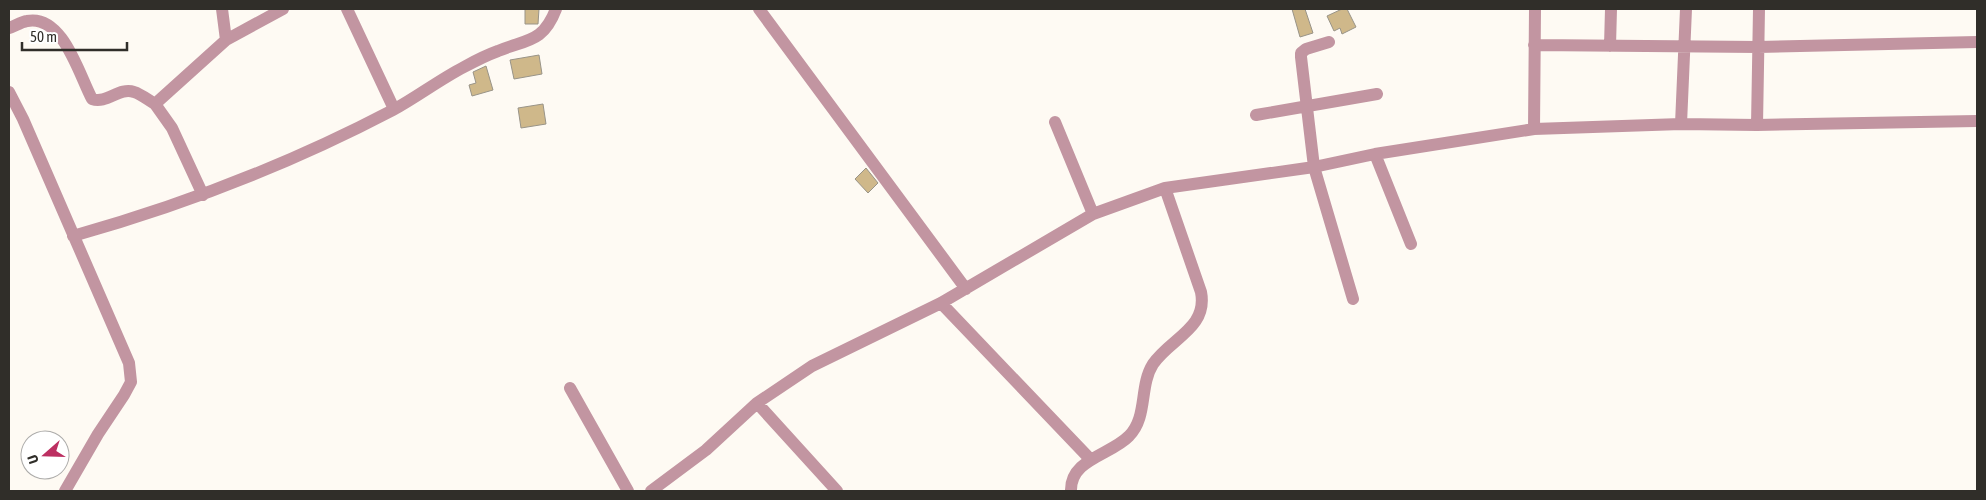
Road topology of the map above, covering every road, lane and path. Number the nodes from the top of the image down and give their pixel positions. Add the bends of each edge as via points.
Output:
1 (222, 9) edge
2 (283, 9) edge
3 (347, 9) edge
4 (556, 9) edge
5 (759, 9) edge
6 (1535, 9) edge
7 (1611, 9) edge
8 (1686, 9) edge
9 (1759, 9) edge
10 (9, 28) edge
11 (226, 40) junction
12 (1329, 42) dead end
13 (1977, 42) edge
14 (1534, 45) junction
15 (1610, 46) junction
16 (1686, 46) junction
17 (1758, 47) junction
18 (9, 92) edge
19 (1378, 94) dead end
20 (155, 104) junction
21 (1307, 106) junction
22 (394, 109) junction
23 (1256, 115) dead end
24 (1977, 121) edge
25 (1054, 122) dead end
26 (1681, 124) junction
27 (1757, 125) junction
28 (1534, 129) junction
29 (1375, 154) junction
30 (1314, 167) junction
31 (1165, 188) junction
32 (203, 195) junction
33 (1093, 214) junction
34 (73, 236) junction
35 (1411, 244) dead end
36 (966, 289) junction
37 (1353, 299) dead end
38 (942, 303) junction
39 (570, 388) dead end
40 (757, 403) junction
41 (1091, 460) junction
42 (65, 491) edge
43 (628, 491) edge
44 (650, 491) edge
45 (837, 491) edge
46 (1071, 491) edge

1 - 11 street
2 - 11 street
3 - 22 street
4 - 22 street via 540,34 464,67
5 - 36 street
6 - 14 street
7 - 15 street
8 - 16 street
9 - 17 street
10 - 20 street via 28,21 55,29 63,38 92,99 102,100 134,91
11 - 20 street
12 - 21 street via 1301,53
13 - 17 street
14 - 15 street
14 - 28 street
15 - 16 street
16 - 17 street
16 - 26 street
17 - 27 street
18 - 34 street
19 - 21 street
20 - 32 street via 172,128
21 - 23 street
21 - 30 street
22 - 32 street via 252,177
24 - 27 street
25 - 33 street
26 - 27 street
26 - 28 street
28 - 29 street
29 - 30 street
29 - 35 street
30 - 31 street
30 - 37 street
31 - 33 street
31 - 41 street via 1201,292 1203,310 1198,320 1152,366 1144,387 1137,426 1116,447
32 - 34 street
33 - 36 street
34 - 42 street via 112,320 129,363 131,382
36 - 38 street
38 - 40 street via 812,366
38 - 41 street
39 - 43 street
40 - 44 street via 706,450
40 - 45 street
41 - 46 street via 1080,467 1073,478

